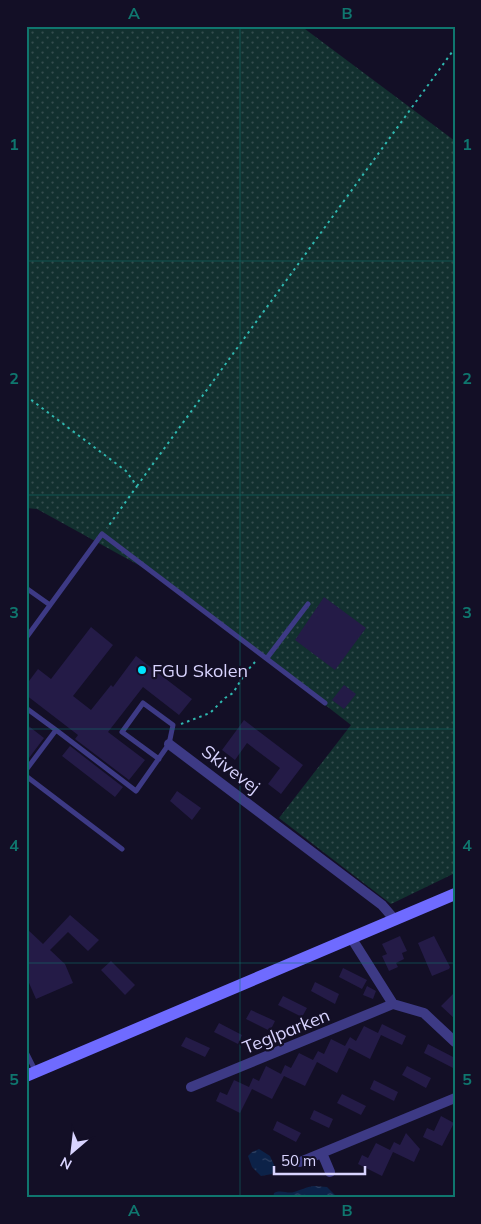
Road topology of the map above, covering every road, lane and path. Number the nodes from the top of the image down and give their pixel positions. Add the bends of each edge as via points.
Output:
1 (455, 48) edge
2 (26, 396) edge
3 (137, 486) junction
4 (102, 534) junction
5 (26, 588) edge
6 (308, 604) dead end
7 (50, 606) junction
8 (26, 638) edge
9 (264, 657) junction
10 (325, 703) dead end
11 (26, 708) edge
12 (172, 728) junction
13 (56, 730) junction
14 (169, 744) junction
15 (158, 759) junction
16 (26, 770) edge
17 (26, 776) edge
18 (122, 849) dead end
19 (455, 894) edge
20 (395, 920) junction
21 (352, 939) junction
22 (393, 1004) junction
23 (455, 1042) edge
24 (26, 1052) edge
25 (31, 1074) edge
26 (191, 1087) dead end
27 (455, 1098) edge
28 (322, 1154) junction
29 (300, 1162) dead end
30 (330, 1172) dead end

1 - 3 path
2 - 3 path via 126,471
3 - 4 path
4 - 7 lane
4 - 9 lane
5 - 7 lane
6 - 9 lane
7 - 8 lane
9 - 10 lane
9 - 12 path via 246,672 233,693 210,713
11 - 13 lane
12 - 14 lane
12 - 15 lane via 173,725 143,702 122,732
13 - 15 lane via 136,791
13 - 16 lane
14 - 15 lane
14 - 20 street, Skivevej via 382,905
17 - 18 lane
19 - 20 street
20 - 21 street
21 - 22 street
21 - 25 street
22 - 23 street via 424,1013
22 - 26 street, Teglparken
24 - 25 lane
27 - 28 street
28 - 29 street
28 - 30 street

